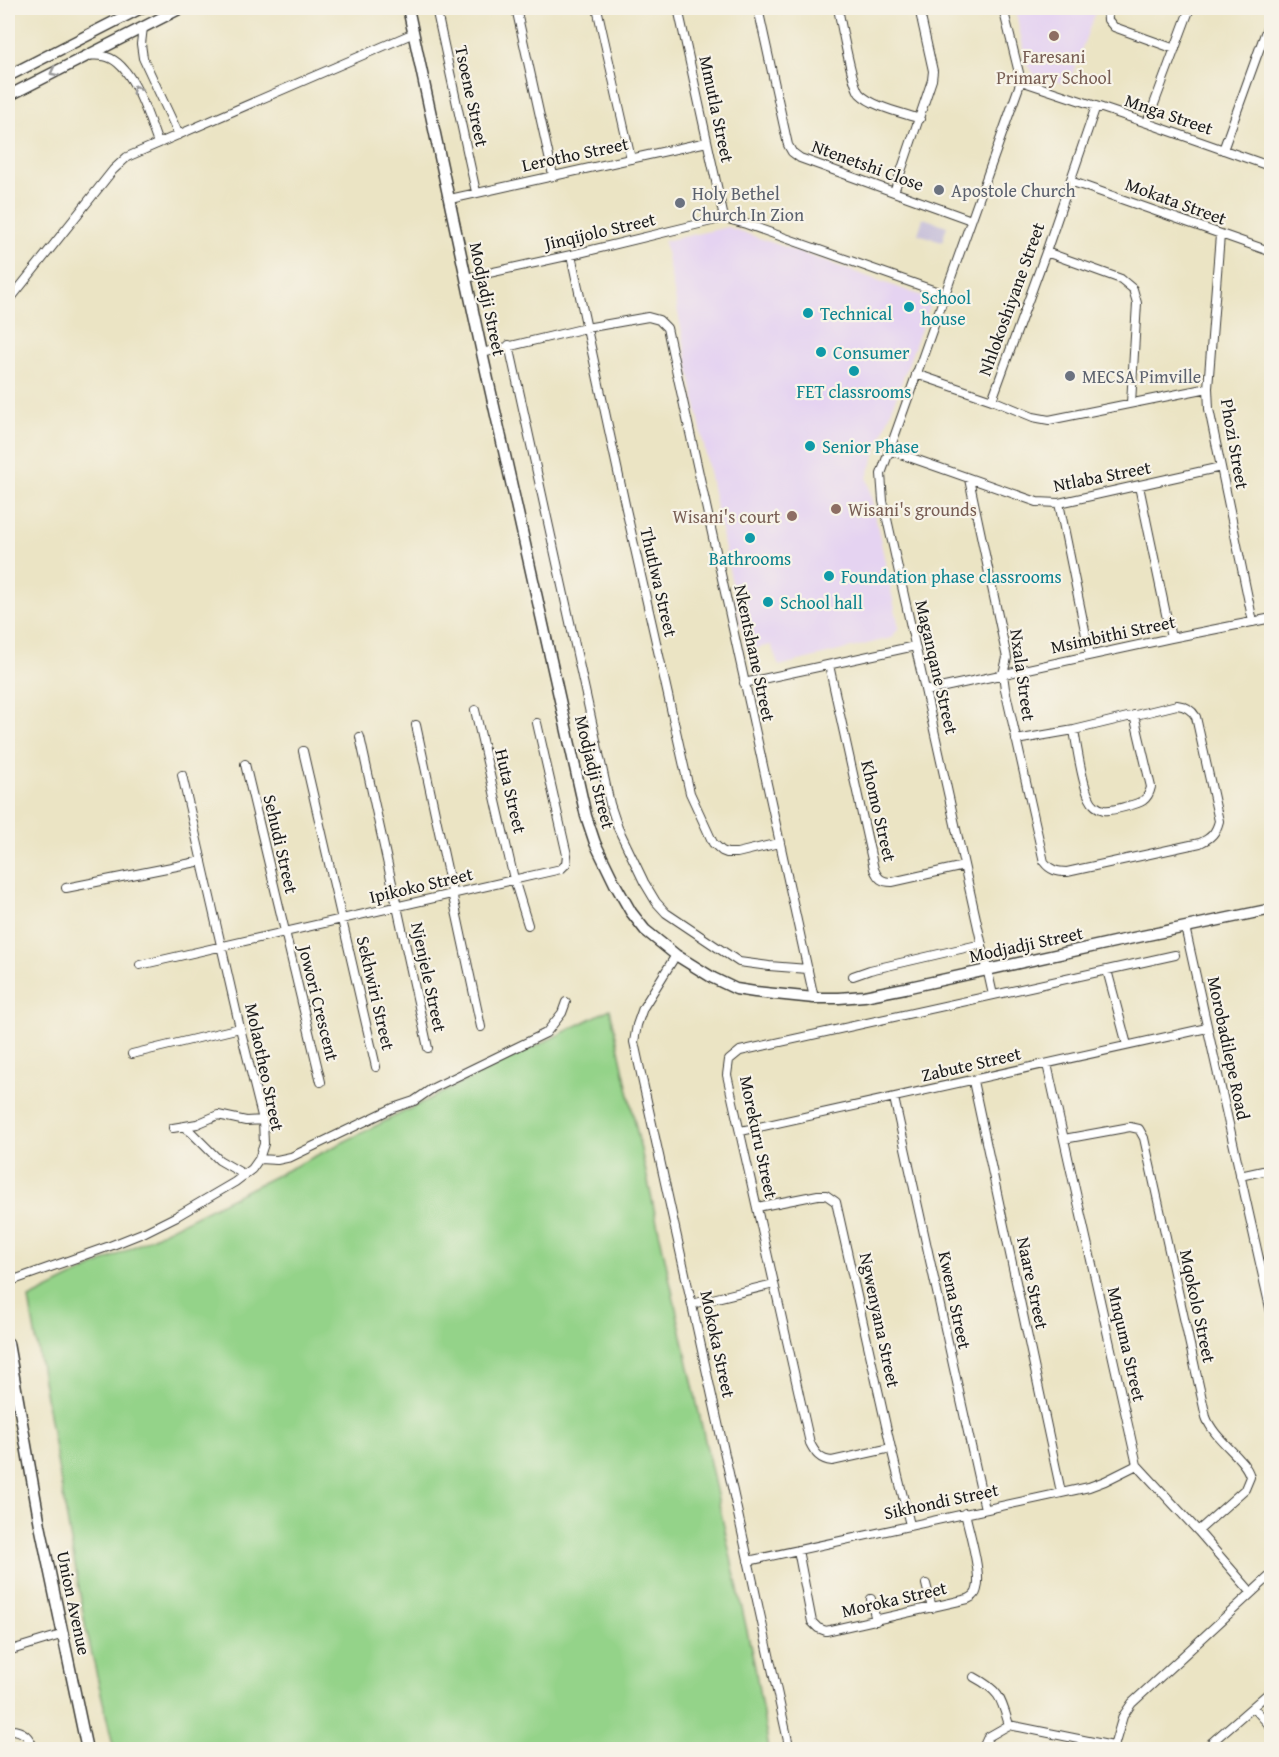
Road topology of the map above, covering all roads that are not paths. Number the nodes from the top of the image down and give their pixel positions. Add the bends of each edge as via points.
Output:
1 (141, 8) edge
2 (181, 8) edge
3 (408, 8) edge
4 (436, 8) edge
5 (516, 8) edge
6 (597, 8) edge
7 (678, 8) edge
8 (758, 8) edge
9 (838, 8) edge
10 (919, 8) edge
11 (1003, 8) edge
12 (1107, 8) edge
13 (1190, 8) edge
14 (129, 11) edge
15 (1272, 14) edge
16 (143, 27) junction
17 (414, 33) junction
18 (1175, 49) junction
19 (87, 55) junction
20 (8, 76) edge
21 (1021, 81) junction
22 (8, 96) edge
23 (1096, 106) junction
24 (920, 119) junction
25 (1147, 123) junction
26 (179, 135) junction
27 (707, 142) junction
28 (158, 143) junction
29 (1223, 150) junction
30 (631, 159) junction
31 (1272, 167) edge
32 (553, 175) junction
33 (1070, 181) junction
34 (476, 192) junction
35 (894, 192) junction
36 (450, 199) junction
37 (724, 218) junction
38 (971, 220) junction
39 (1220, 235) junction
40 (1046, 252) junction
41 (1272, 252) edge
42 (571, 255) junction
43 (466, 278) junction
44 (944, 294) junction
45 (8, 302) edge
46 (586, 328) junction
47 (509, 345) junction
48 (482, 352) junction
49 (916, 374) junction
50 (1208, 388) junction
51 (992, 400) junction
52 (1131, 403) junction
53 (889, 450) junction
54 (1221, 467) junction
55 (969, 479) junction
56 (1139, 486) junction
57 (1059, 503) junction
58 (1272, 618) edge
59 (1253, 622) junction
60 (1171, 638) junction
61 (915, 646) junction
62 (1090, 655) junction
63 (829, 665) junction
64 (1003, 674) junction
65 (744, 683) junction
66 (926, 691) junction
67 (475, 710) dead end
68 (1134, 715) junction
69 (537, 723) dead end
70 (416, 725) dead end
71 (1074, 730) junction
72 (360, 737) dead end
73 (1016, 740) junction
74 (303, 751) dead end
75 (245, 764) dead end
76 (182, 775) dead end
77 (779, 843) junction
78 (202, 861) junction
79 (964, 866) junction
80 (514, 879) junction
81 (66, 888) dead end
82 (451, 894) junction
83 (398, 907) junction
84 (1272, 909) edge
85 (342, 920) junction
86 (528, 924) dead end
87 (1185, 927) junction
88 (285, 932) junction
89 (982, 944) junction
90 (222, 946) junction
91 (676, 955) junction
92 (1174, 955) dead end
93 (140, 965) dead end
94 (808, 969) junction
95 (988, 970) junction
96 (1107, 970) junction
97 (853, 976) dead end
98 (993, 995) junction
99 (814, 998) junction
100 (566, 1002) dead end
101 (481, 1027) dead end
102 (240, 1028) junction
103 (1208, 1028) junction
104 (1127, 1045) junction
105 (428, 1048) dead end
106 (132, 1054) dead end
107 (1047, 1064) junction
108 (376, 1067) dead end
109 (973, 1081) junction
110 (321, 1082) dead end
111 (894, 1098) junction
112 (263, 1120) junction
113 (184, 1127) junction
114 (173, 1128) dead end
115 (741, 1131) junction
116 (1064, 1139) junction
117 (259, 1159) junction
118 (1272, 1169) edge
119 (245, 1175) junction
120 (1240, 1176) junction
121 (757, 1207) junction
122 (8, 1282) edge
123 (774, 1284) junction
124 (692, 1304) junction
125 (1272, 1317) edge
126 (8, 1343) edge
127 (8, 1382) edge
128 (891, 1448) junction
129 (28, 1462) junction
130 (1137, 1465) junction
131 (1061, 1492) junction
132 (985, 1509) junction
133 (965, 1514) junction
134 (910, 1525) junction
135 (1198, 1531) junction
136 (798, 1550) junction
137 (748, 1561) junction
138 (1272, 1574) edge
139 (926, 1584) dead end
140 (1251, 1592) junction
141 (871, 1599) dead end
142 (932, 1608) junction
143 (876, 1621) junction
144 (64, 1634) junction
145 (8, 1651) edge
146 (974, 1677) dead end
147 (1272, 1690) edge
148 (1253, 1707) junction
149 (1010, 1725) junction
150 (1272, 1728) edge
151 (8, 1730) edge
152 (1113, 1748) edge
153 (34, 1749) edge
154 (87, 1749) edge
155 (790, 1749) edge
156 (982, 1749) edge
157 (1203, 1749) edge

1 - 14 street
2 - 16 street
3 - 17 street, Modjadji Street
4 - 34 street, Tsoene Street
5 - 32 street
6 - 30 street
7 - 27 street, Mmutla Street
8 - 35 street, Ntenetshi Close via 790,149 800,158
9 - 24 street via 857,90 877,104
10 - 24 street via 933,76
11 - 21 street
12 - 18 street via 1106,17 1112,26
13 - 18 street
14 - 20 street
15 - 29 street
16 - 19 street
16 - 26 street via 143,58
17 - 26 street
17 - 36 street, Modjadji Street
18 - 25 street
19 -> 22 street
28 -> 19 street via 145,107 124,68 106,56
21 - 23 street, Mnga Street
21 - 38 street, Maganqane Street
23 - 25 street, Mnga Street
23 - 33 street, Nhlokoshiyane Street
24 - 35 street
25 - 29 street, Mnga Street
26 - 28 street
27 - 30 street, Lerotho Street
27 - 37 street, Mmutla Street
28 - 45 street via 117,165
29 - 31 street, Mnga Street
30 - 32 street, Lerotho Street
32 - 34 street, Lerotho Street
33 - 39 street, Mokata Street
33 - 40 street, Nhlokoshiyane Street
34 - 36 street, Lerotho Street
35 - 38 street, Ntenetshi Close
36 - 43 street, Modjadji Street
37 - 42 street, Jinqijolo Street
37 - 44 street, Jinqijolo Street
38 - 44 street, Maganqane Street
39 - 41 street, Mokata Street
39 - 50 street, Phozi Street
40 - 51 street, Nhlokoshiyane Street
40 - 52 street via 1121,279 1133,289 1137,303
42 - 43 street, Jinqijolo Street
42 - 46 street, Thutlwa Street
43 - 48 street, Modjadji Street
44 - 49 street, Maganqane Street
46 - 47 street, Nkentshane Street
46 - 65 street, Nkentshane Street via 648,316 659,320 668,330
46 - 77 street, Thutlwa Street via 690,793 713,843 722,850 737,853
47 - 48 street, Nkentshane Street
47 - 94 street via 610,804 631,856 659,906 742,963
48 - 91 street, Modjadji Street via 589,828 631,912 645,930
49 - 51 street
49 - 53 street, Maganqane Street
50 - 52 street
50 - 54 street, Phozi Street
51 - 52 street via 1049,420
53 - 55 street, Ntlaba Street
53 - 61 street, Maganqane Street via 881,474 883,501
54 - 56 street, Ntlaba Street
54 - 59 street, Phozi Street
55 - 57 street, Ntlaba Street via 1037,502
55 - 64 street, Nxala Street via 1007,658
56 - 57 street, Ntlaba Street
56 - 60 street
57 - 62 street
58 - 59 street, Msimbithi Street
59 - 60 street, Msimbithi Street
60 - 62 street, Msimbithi Street
61 - 63 street
61 - 66 street, Maganqane Street
62 - 64 street, Msimbithi Street
63 - 65 street
63 - 79 street, Khomo Street via 878,877 892,882
64 - 66 street, Msimbithi Street
64 - 73 street, Nxala Street
65 - 77 street, Nkentshane Street
66 - 79 street, Maganqane Street
67 - 80 street, Huta Street
68 - 71 street
68 - 71 street via 1151,787 1145,800 1134,805 1105,810 1093,804 1086,789
68 - 73 street, Nxala Street via 1178,705 1193,712 1219,821 1210,838 1067,872 1053,871 1044,862
69 - 80 street, Ipikoko Street via 567,860 556,871
70 - 82 street
71 - 73 street
72 - 83 street, Njenjele Street
74 - 85 street, Sekhwiri Street
75 - 88 street, Sehudi Street
76 - 78 street, Molaotheo Street
77 - 94 street, Nkentshane Street
78 - 81 street
78 - 90 street, Molaotheo Street
79 - 89 street, Maganqane Street
80 - 82 street, Ipikoko Street
80 - 86 street
82 - 83 street, Ipikoko Street
82 - 101 street
83 - 85 street, Ipikoko Street
83 - 105 street, Njenjele Street
84 - 87 street, Modjadji Street
85 - 88 street, Ipikoko Street
85 - 108 street, Sekhwiri Street
87 - 95 street, Modjadji Street
87 - 103 street, Morobadilepe Road
88 - 90 street, Ipikoko Street
88 - 110 street, Jowori Crescent
89 - 95 street, Maganqane Street
89 - 97 street
90 - 93 street, Ipikoko Street
90 - 102 street, Molaotheo Street
91 - 99 street, Modjadji Street via 736,988
91 - 124 street, Mokoka Street via 643,1008 634,1042
92 - 96 street, Morekuru Street
94 - 99 street, Nkentshane Street
95 - 98 street, Maganqane Street
95 - 99 street, Modjadji Street via 864,996
96 - 98 street, Morekuru Street
96 - 104 street
98 - 115 street, Morekuru Street via 736,1053 728,1062 727,1071
100 - 117 street via 546,1033 518,1048 291,1157
102 - 106 street
102 - 112 street, Molaotheo Street
103 - 104 street, Zabute Street
103 - 120 street, Morobadilepe Road
104 - 107 street, Zabute Street
107 - 109 street, Zabute Street
107 - 116 street, Mnquma Street
109 - 111 street, Zabute Street
109 - 131 street, Naare Street
111 - 115 street, Zabute Street
111 - 132 street, Kwena Street
112 - 113 street via 218,1115
112 - 117 street, Molaotheo Street
113 - 114 street
113 - 119 street via 219,1160
115 - 121 street, Morekuru Street
116 - 130 street, Mnquma Street
116 - 135 street, Mqokolo Street via 1130,1127 1139,1129 1144,1137 1206,1417 1216,1436 1250,1477 1245,1489
117 - 119 street
118 - 120 street
119 - 122 street via 145,1232
120 - 125 street, Morobadilepe Road
121 - 123 street, Morekuru Street
121 - 128 street, Ngwenyana Street via 818,1195 836,1202
123 - 124 street
123 - 128 street, Morekuru Street via 813,1450 824,1460 832,1461
124 - 137 street, Mokoka Street
126 - 129 street, Union Avenue
127 - 129 street, Union Avenue
128 - 134 street, Ngwenyana Street
129 - 144 street, Union Avenue
130 - 131 street, Sikhondi Street via 1089,1487
130 - 135 street
131 - 132 street, Sikhondi Street
132 - 133 street, Sikhondi Street
133 - 134 street, Sikhondi Street
133 - 142 street, Moroka Street via 977,1572 977,1592 968,1599
134 - 136 street, Sikhondi Street
135 - 140 street
136 - 137 street, Sikhondi Street
136 - 143 street, Moroka Street via 812,1622 818,1628 826,1631
137 - 155 street, Mokoka Street
138 - 140 street
139 - 142 street
140 - 152 street via 1132,1703 1123,1716
141 - 143 street
142 - 143 street, Moroka Street
144 - 145 street
144 - 154 street, Union Avenue
146 - 149 street via 999,1695
147 - 148 street
148 - 150 street
148 - 157 street
149 - 152 street
149 - 156 street via 988,1737
151 - 153 street via 27,1735

